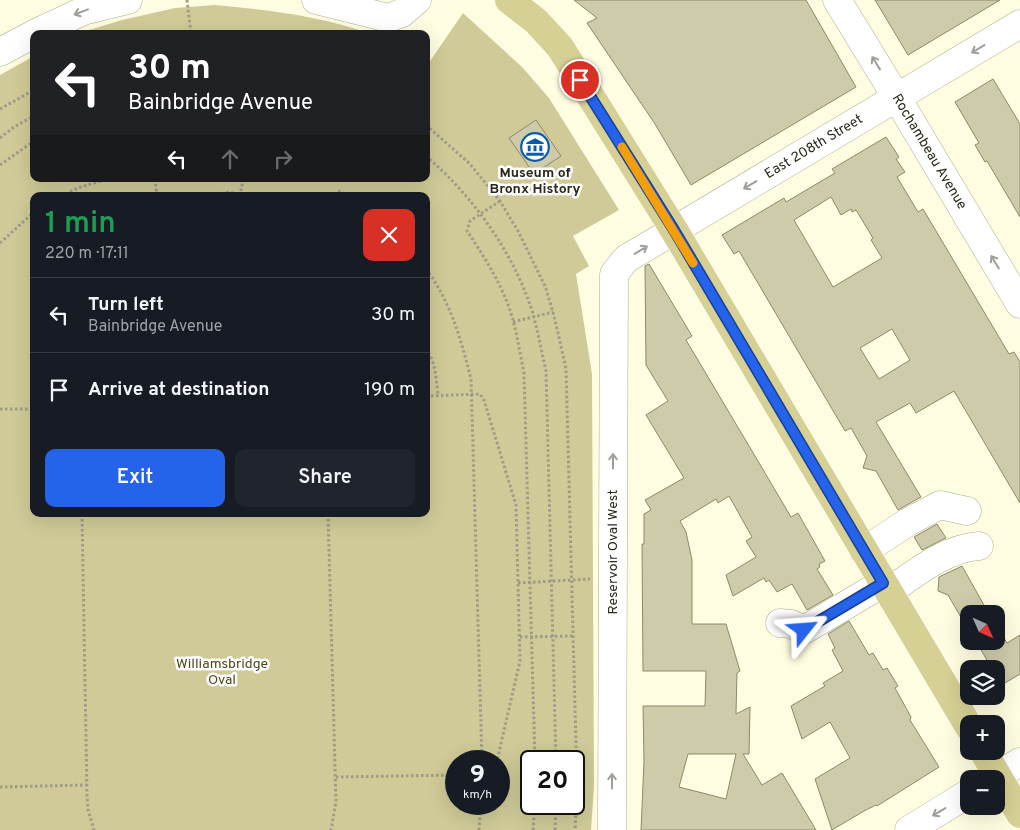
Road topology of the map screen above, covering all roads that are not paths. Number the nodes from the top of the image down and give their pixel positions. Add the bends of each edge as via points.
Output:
1 (128, 0) edge
2 (316, 0) edge
3 (417, 0) edge
4 (509, 0) edge
5 (837, 0) edge
6 (1020, 24) edge
7 (43, 30) edge
8 (30, 36) edge
9 (0, 52) edge
10 (897, 98) junction
11 (674, 230) junction
12 (614, 274) joint
13 (1020, 304) edge
14 (967, 511) dead end
15 (979, 546) dead end
16 (864, 551) junction
17 (886, 588) junction
18 (780, 623) dead end
19 (962, 715) edge
20 (992, 760) edge
21 (1001, 770) edge
22 (1005, 777) edge
23 (960, 799) edge
24 (1020, 814) edge
25 (612, 830) edge
26 (909, 830) edge

1 -> 7 street via 83,11
2 - 3 street via 388,18 402,13
4 - 11 main road via 536,21 560,47
10 -> 5 street, Rochambeau Avenue
6 -> 10 street, East 208th Street
8 - 9 street
10 -> 11 street, East 208th Street
13 -> 10 street, Rochambeau Avenue
12 -> 11 street, East 208th Street via 626,259
11 - 16 main road
25 -> 12 street, Reservoir Oval West
14 - 16 street via 940,505
15 - 17 street via 955,551
16 - 17 main road
17 - 18 street via 804,630
17 - 19 main road
20 - 21 main road
22 - 24 main road
23 -> 26 street

